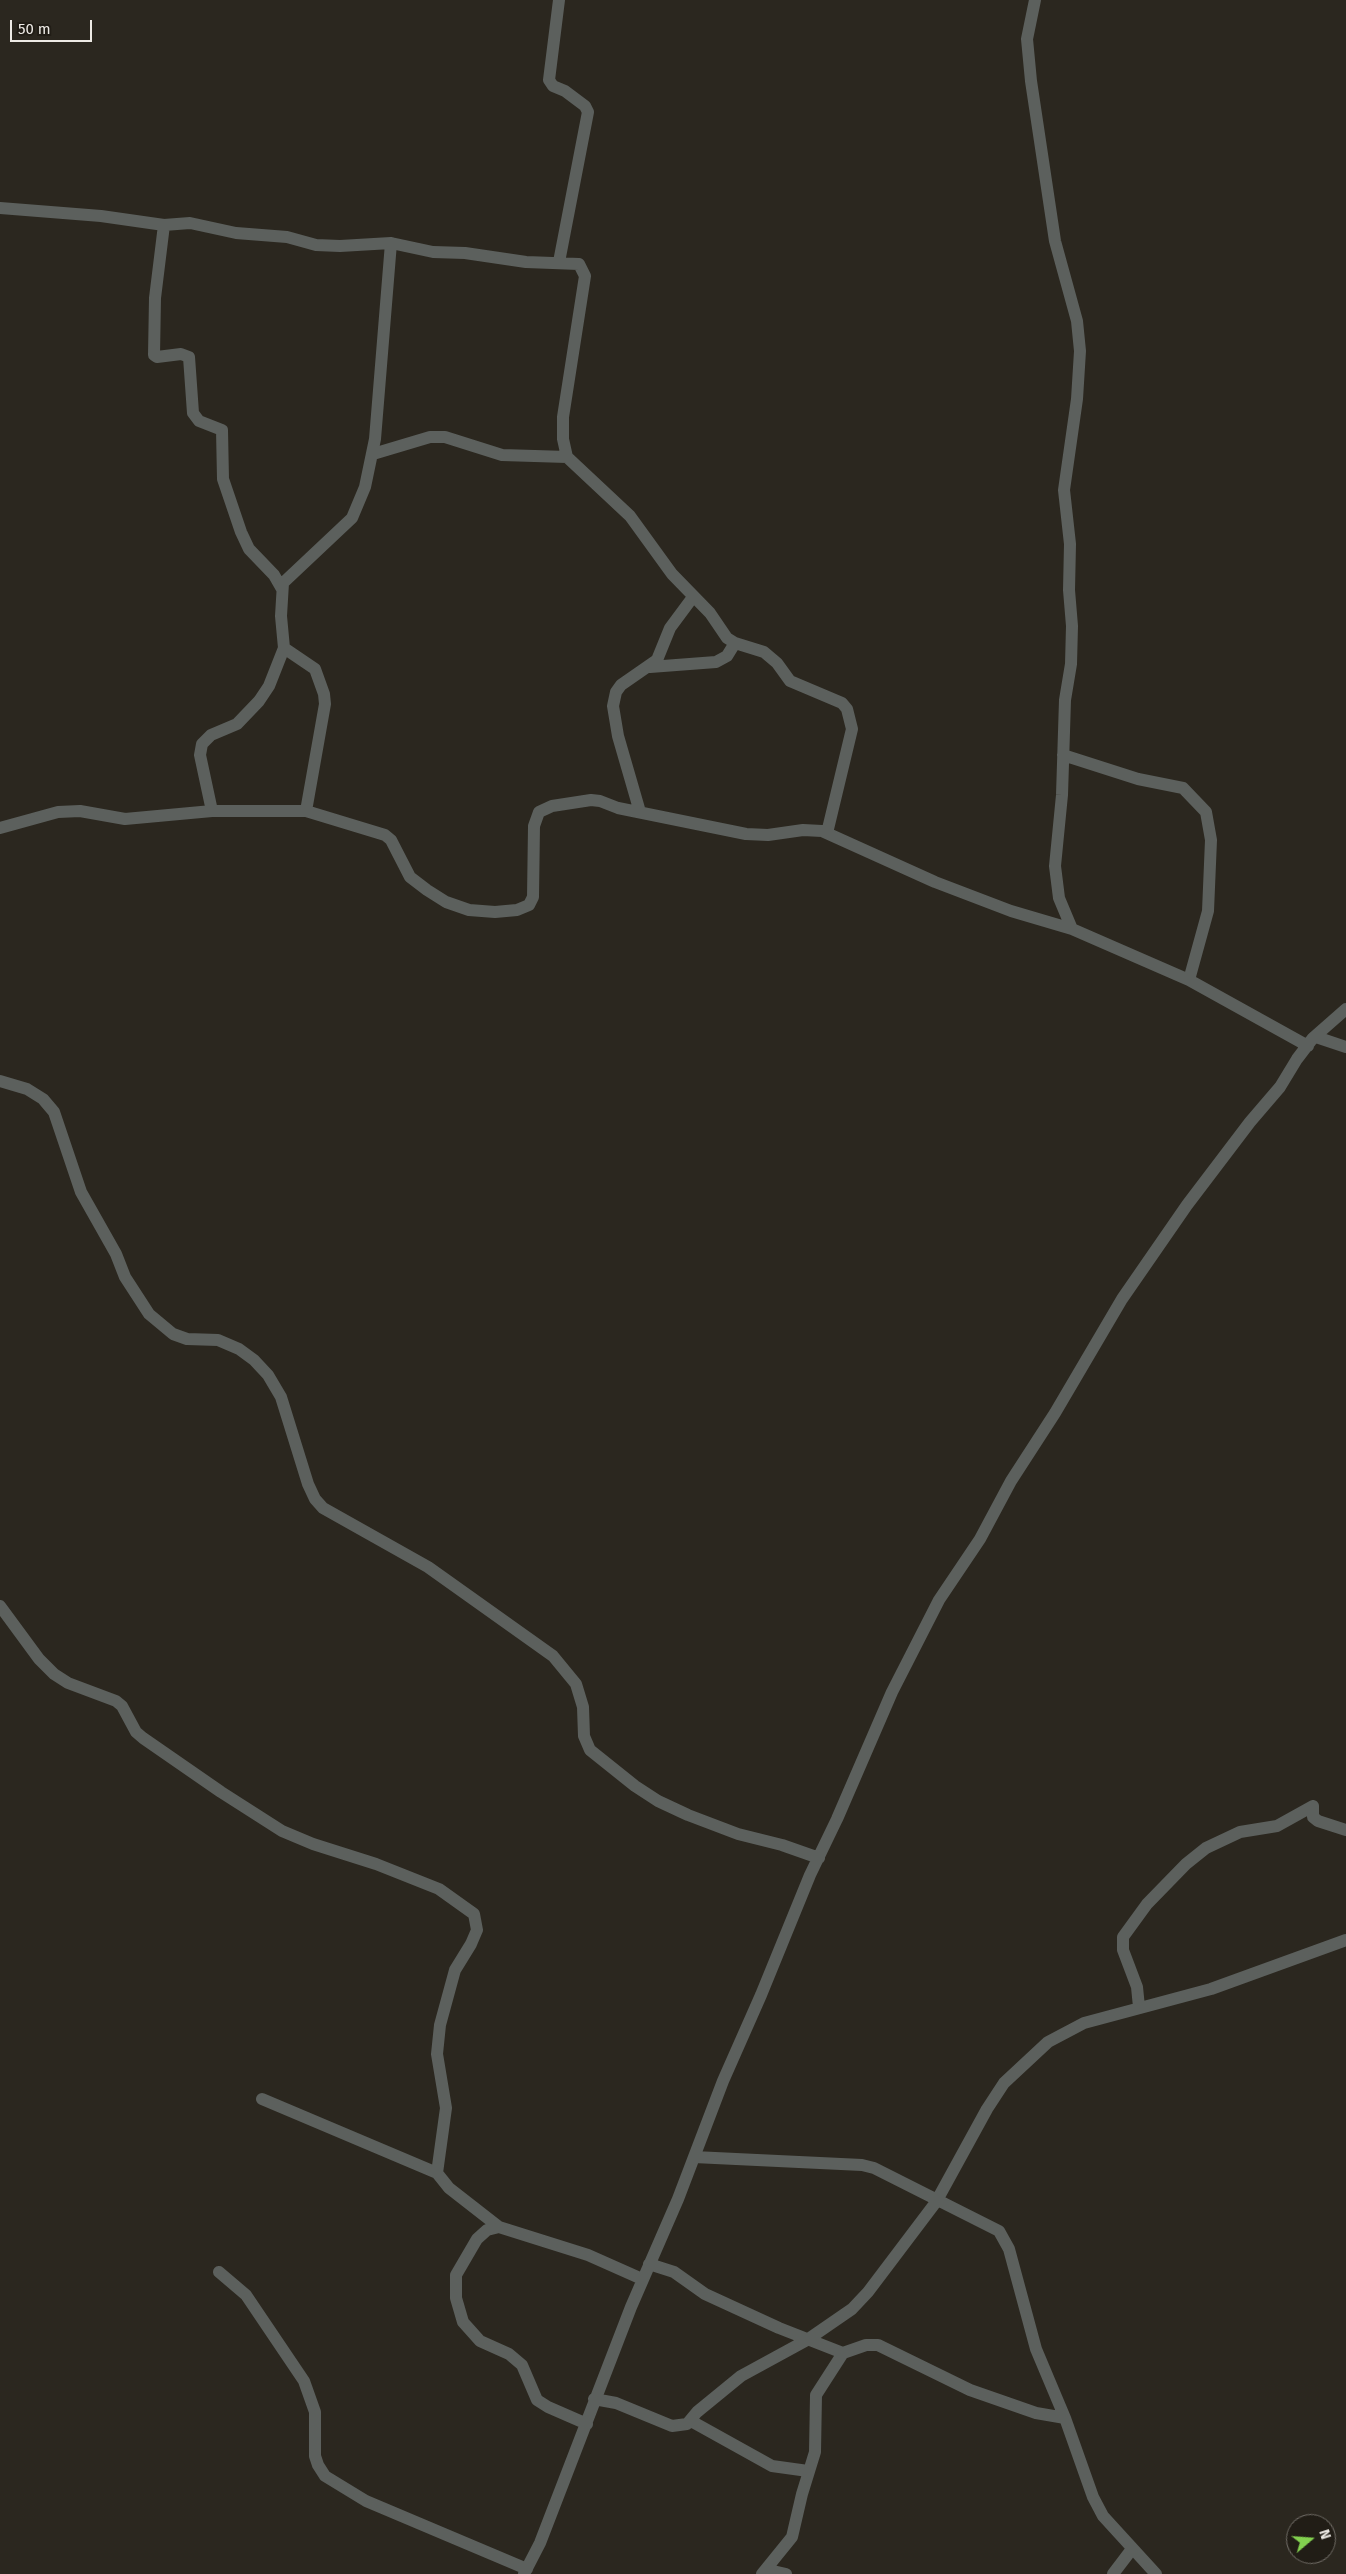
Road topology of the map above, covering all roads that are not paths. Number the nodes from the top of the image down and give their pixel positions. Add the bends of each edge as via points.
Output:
1 (559, 0) edge
2 (1035, 0) edge
3 (0, 208) edge
4 (164, 225) junction
5 (391, 243) junction
6 (558, 262) junction
7 (373, 454) junction
8 (567, 457) junction
9 (282, 589) junction
10 (693, 596) junction
11 (735, 643) junction
12 (284, 648) junction
13 (650, 667) junction
14 (1063, 755) junction
15 (212, 811) junction
16 (306, 811) junction
17 (640, 812) junction
18 (0, 828) edge
19 (827, 833) junction
20 (1072, 929) junction
21 (1189, 980) junction
22 (1346, 1009) edge
23 (1312, 1041) junction
24 (1346, 1047) edge
25 (0, 1082) edge
26 (0, 1606) edge
27 (1346, 1830) edge
28 (819, 1858) junction
29 (1346, 1940) edge
30 (1139, 2007) junction
31 (262, 2100) dead end
32 (694, 2157) junction
33 (437, 2173) junction
34 (945, 2184) junction
35 (922, 2193) junction
36 (936, 2202) junction
37 (500, 2227) junction
38 (649, 2264) junction
39 (219, 2272) dead end
40 (642, 2279) junction
41 (807, 2340) junction
42 (843, 2353) junction
43 (594, 2400) junction
44 (1065, 2418) junction
45 (691, 2421) junction
46 (587, 2424) junction
47 (808, 2471) junction
48 (1132, 2549) junction
49 (525, 2571) edge
50 (762, 2574) edge
51 (786, 2574) edge
52 (1113, 2574) edge
53 (1156, 2574) edge

1 - 6 street via 549,80 588,112
2 - 14 street via 1027,39 1030,81 1055,241 1077,321 1080,351 1064,490 1070,544 1072,626
3 - 4 street via 102,216
4 - 5 street via 190,223 236,233 286,237 316,245
4 - 9 street via 155,298 154,354 157,357 181,354 189,357 193,413 199,421 222,430 223,479 241,532 249,549 274,574
5 - 6 street via 433,252 526,262
5 - 7 street
6 - 8 street via 580,264 585,276 563,417
7 - 8 street via 430,437 445,437 502,455
7 - 9 street via 365,487 352,518 287,578
8 - 10 street via 630,516 672,574
9 - 12 street
10 - 11 street via 710,613 720,631
10 - 13 street via 670,628 662,653
11 - 13 street via 727,656 716,662
11 - 19 street via 764,652 790,681 842,703 846,709 852,729
12 - 15 street via 269,686 259,701 237,724 212,735 202,744 200,755
12 - 16 street via 315,669 324,694 325,704
13 - 17 street via 621,685 613,706 618,736
14 - 20 street via 1055,866 1059,898
14 - 21 street via 1138,779 1183,788 1206,812 1211,840 1208,911
15 - 16 street
15 - 18 street via 125,819 80,810 58,812
16 - 17 street via 385,834 410,877 427,890 446,902 470,910 495,912 518,910 529,905 533,897 532,847 539,812 552,806 591,800
17 - 19 street via 746,834 768,835 803,830
19 - 20 street via 892,865 1011,912
20 - 21 street
21 - 23 street
22 - 23 street
23 - 24 street
23 - 28 street via 1187,1205 1122,1299 980,1539 939,1600 892,1692
25 - 28 street via 28,1089 54,1112 81,1192 148,1314 173,1334 218,1340 239,1349 268,1375 281,1397 308,1484 323,1508 428,1567 553,1656 576,1684 584,1708 584,1736 590,1750 635,1786 688,1815
26 - 33 street via 54,1674 68,1683 116,1701 136,1732 221,1792 282,1831 439,1889 474,1914 477,1930 455,1970 440,2025 437,2054 446,2108
27 - 30 street via 1318,1821 1313,1817 1313,1806 1278,1826 1223,1838 1186,1864 1147,1904 1122,1938 1135,1980
28 - 32 street via 723,2081
29 - 30 street via 1211,1989
30 - 34 street via 1084,2023 1034,2053 1004,2083
31 - 33 street
32 - 35 street via 862,2165
32 - 38 street
33 - 37 street via 449,2188
34 - 35 street
34 - 36 street
35 - 36 street
36 - 41 street via 857,2303
36 - 44 street via 999,2232 1004,2238 1036,2349
37 - 40 street via 588,2256
37 - 46 street via 488,2230 477,2239 456,2275 456,2298 463,2322 480,2341 508,2354 522,2365 537,2400
38 - 40 street
38 - 41 street via 674,2272 706,2294
39 - 49 street via 246,2295 304,2381 315,2412 315,2456 325,2476 366,2501
40 - 43 street
41 - 42 street
41 - 45 street via 741,2376 697,2412
42 - 44 street via 878,2344 979,2393 1036,2413
42 - 47 street via 816,2394 815,2452
43 - 45 street via 616,2403 672,2426 682,2426
43 - 46 street
44 - 48 street via 1093,2497 1103,2516
45 - 47 street via 772,2466
46 - 49 street via 540,2543
47 - 50 street via 792,2537
48 - 52 street
48 - 53 street
50 - 51 street via 773,2571

